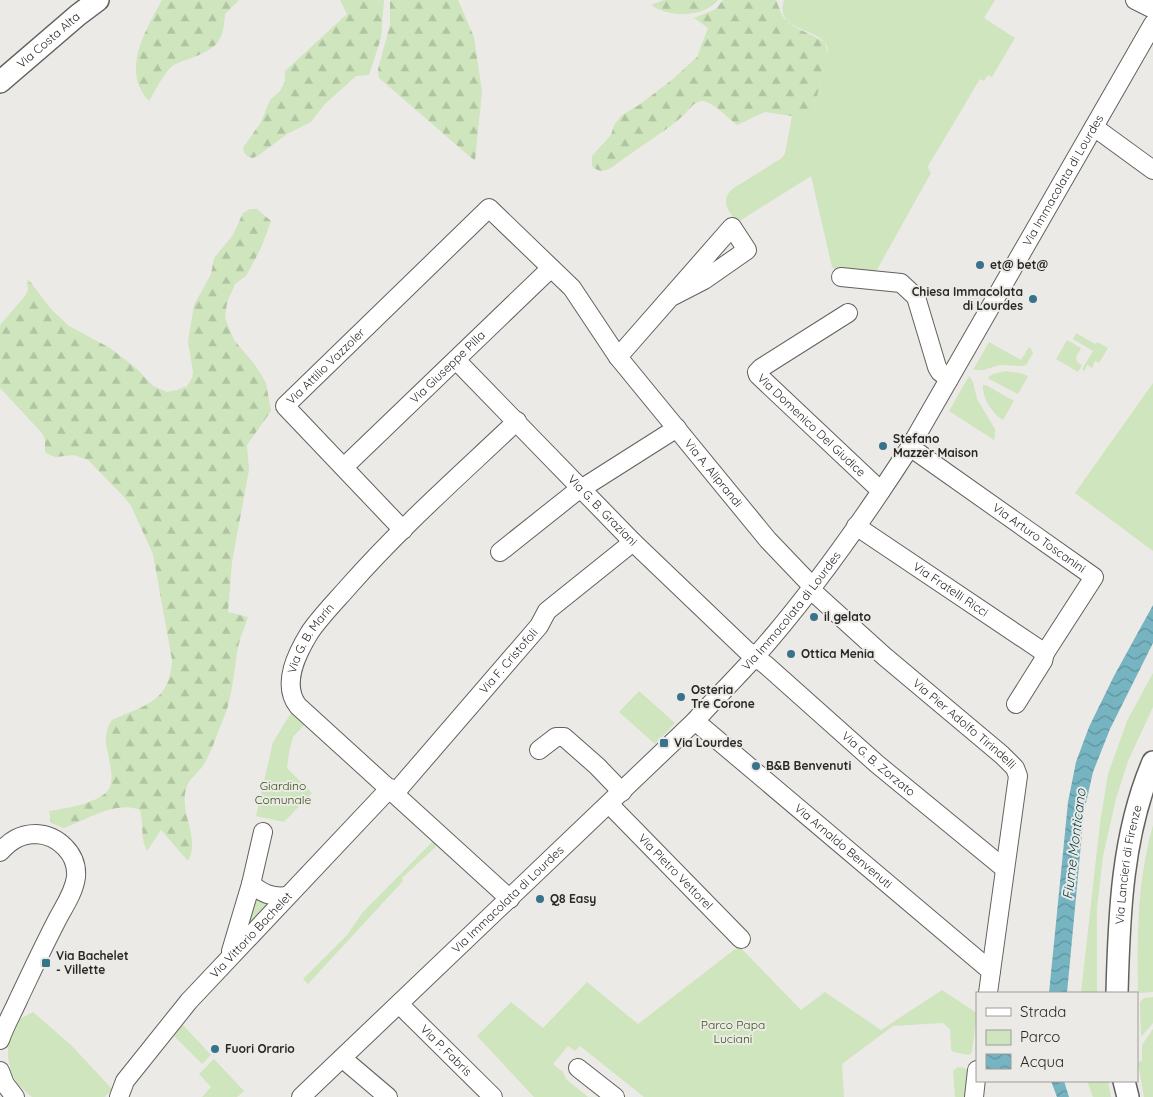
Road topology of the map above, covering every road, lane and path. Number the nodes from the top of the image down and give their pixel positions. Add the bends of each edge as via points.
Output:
1 (98, 0) edge
2 (1135, 0) edge
3 (1153, 9) edge
4 (1153, 24) edge
5 (0, 82) edge
6 (1094, 127) junction
7 (1153, 170) edge
8 (489, 208) joint
9 (551, 268) junction
10 (841, 277) dead end
11 (671, 296) dead end
12 (848, 313) dead end
13 (618, 357) junction
14 (456, 360) junction
15 (949, 379) junction
16 (517, 421) junction
17 (677, 428) junction
18 (910, 447) junction
19 (344, 467) junction
20 (581, 489) junction
21 (881, 491) junction
22 (856, 526) junction
23 (403, 530) junction
24 (633, 542) junction
25 (500, 552) dead end
26 (811, 588) junction
27 (1045, 653) junction
28 (755, 657) junction
29 (1016, 704) dead end
30 (694, 721) junction
31 (539, 750) dead end
32 (1153, 762) edge
33 (392, 791) junction
34 (615, 798) junction
35 (263, 832) dead end
36 (0, 852) edge
37 (1005, 869) junction
38 (251, 884) junction
39 (287, 896) junction
40 (510, 899) junction
41 (741, 939) dead end
42 (1120, 941) junction
43 (229, 957) junction
44 (991, 971) junction
45 (988, 992) edge
46 (1117, 992) edge
47 (1125, 992) edge
48 (399, 1004) junction
49 (0, 1040) edge
50 (342, 1058) junction
51 (578, 1068) dead end
52 (0, 1070) edge
53 (976, 1079) edge
54 (1124, 1082) edge
55 (1136, 1082) edge
56 (118, 1094) edge
57 (15, 1097) edge
58 (301, 1097) edge
59 (388, 1097) edge
60 (493, 1097) edge
61 (615, 1097) edge
62 (974, 1097) edge
63 (1128, 1097) edge
64 (1139, 1097) edge

1 - 5 main road, Via Costa Alta
2 - 3 street
4 - 6 street, Via Immacolata di Lourdes
6 - 7 street
6 - 15 street, Via Immacolata di Lourdes
8 - 9 street, Via A. Aliprandi
8 - 19 street, Via Attilio Vazzoler via 285,406
9 - 13 street, Via A. Aliprandi via 577,295
9 - 14 street, Via Giuseppe Pilla
10 - 15 street via 901,282 916,297 940,372
11 - 13 street
12 - 21 street, Via Domenico Del Giudice via 757,372
13 - 17 street, Via A. Aliprandi
14 - 16 street, Via G. B. Graziani
14 - 19 street, Via Giuseppe Pilla
15 - 18 street, Via Immacolata di Lourdes
16 - 20 street, Via G. B. Graziani
16 - 23 street, Via G. B. Marin
17 - 20 street
17 - 26 street, Via A. Aliprandi
18 - 21 street, Via Immacolata di Lourdes
18 - 27 street, Via Arturo Toscanini via 1094,577
19 - 23 street, Via Attilio Vazzoler
20 - 24 street, Via G. B. Graziani
20 - 25 street
21 - 22 street, Via Immacolata di Lourdes
22 - 26 street, Via Immacolata di Lourdes
22 - 27 street, Via Fratelli Ricci
23 - 33 street, Via G. B. Marin via 373,559 310,632 292,669 290,686 298,706
24 - 28 street, Via G. B. Graziani
24 - 33 street, Via F. Cristofoli via 547,611 539,626
26 - 28 street, Via Immacolata di Lourdes
26 - 37 street, Via Pier Adolfo Tirindelli via 884,656 1015,768 1018,776
27 - 29 street, Via Arturo Toscanini
28 - 30 street, Via Immacolata di Lourdes
28 - 37 street, Via G. B. Zorzato via 877,764
30 - 34 street, Via Immacolata di Lourdes
30 - 44 street, Via Arnaldo Benvenuti
31 - 34 street, Via Pietro Vettorel via 556,737 564,736 597,766
32 - 42 main road, Via Lancieri di Firenze via 1130,834
33 - 39 street, Via Vittorio Bachelet
33 - 40 street, Via G. B. Marin
34 - 40 street, Via Immacolata di Lourdes
34 - 41 street, Via Pietro Vettorel
35 - 38 street
36 - 49 street via 22,836 46,836 64,846 72,858 76,879
37 - 44 street, Via Pier Adolfo Tirindelli
38 - 39 street via 267,894
38 - 43 street
39 - 43 street, Via Vittorio Bachelet
40 - 48 street, Via Immacolata di Lourdes
42 - 46 main road, Via Lancieri di Firenze
42 - 47 main road, Via Lancieri di Firenze
43 - 56 street, Via Vittorio Bachelet via 166,1029
44 - 45 street, Via Pier Adolfo Tirindelli
48 - 50 street, Via Immacolata di Lourdes
48 - 60 street, Via P. Fabris
50 - 58 street, Via Immacolata di Lourdes
50 - 59 street
51 - 61 street
52 - 57 street
53 - 62 street
54 - 63 main road
55 - 64 main road

